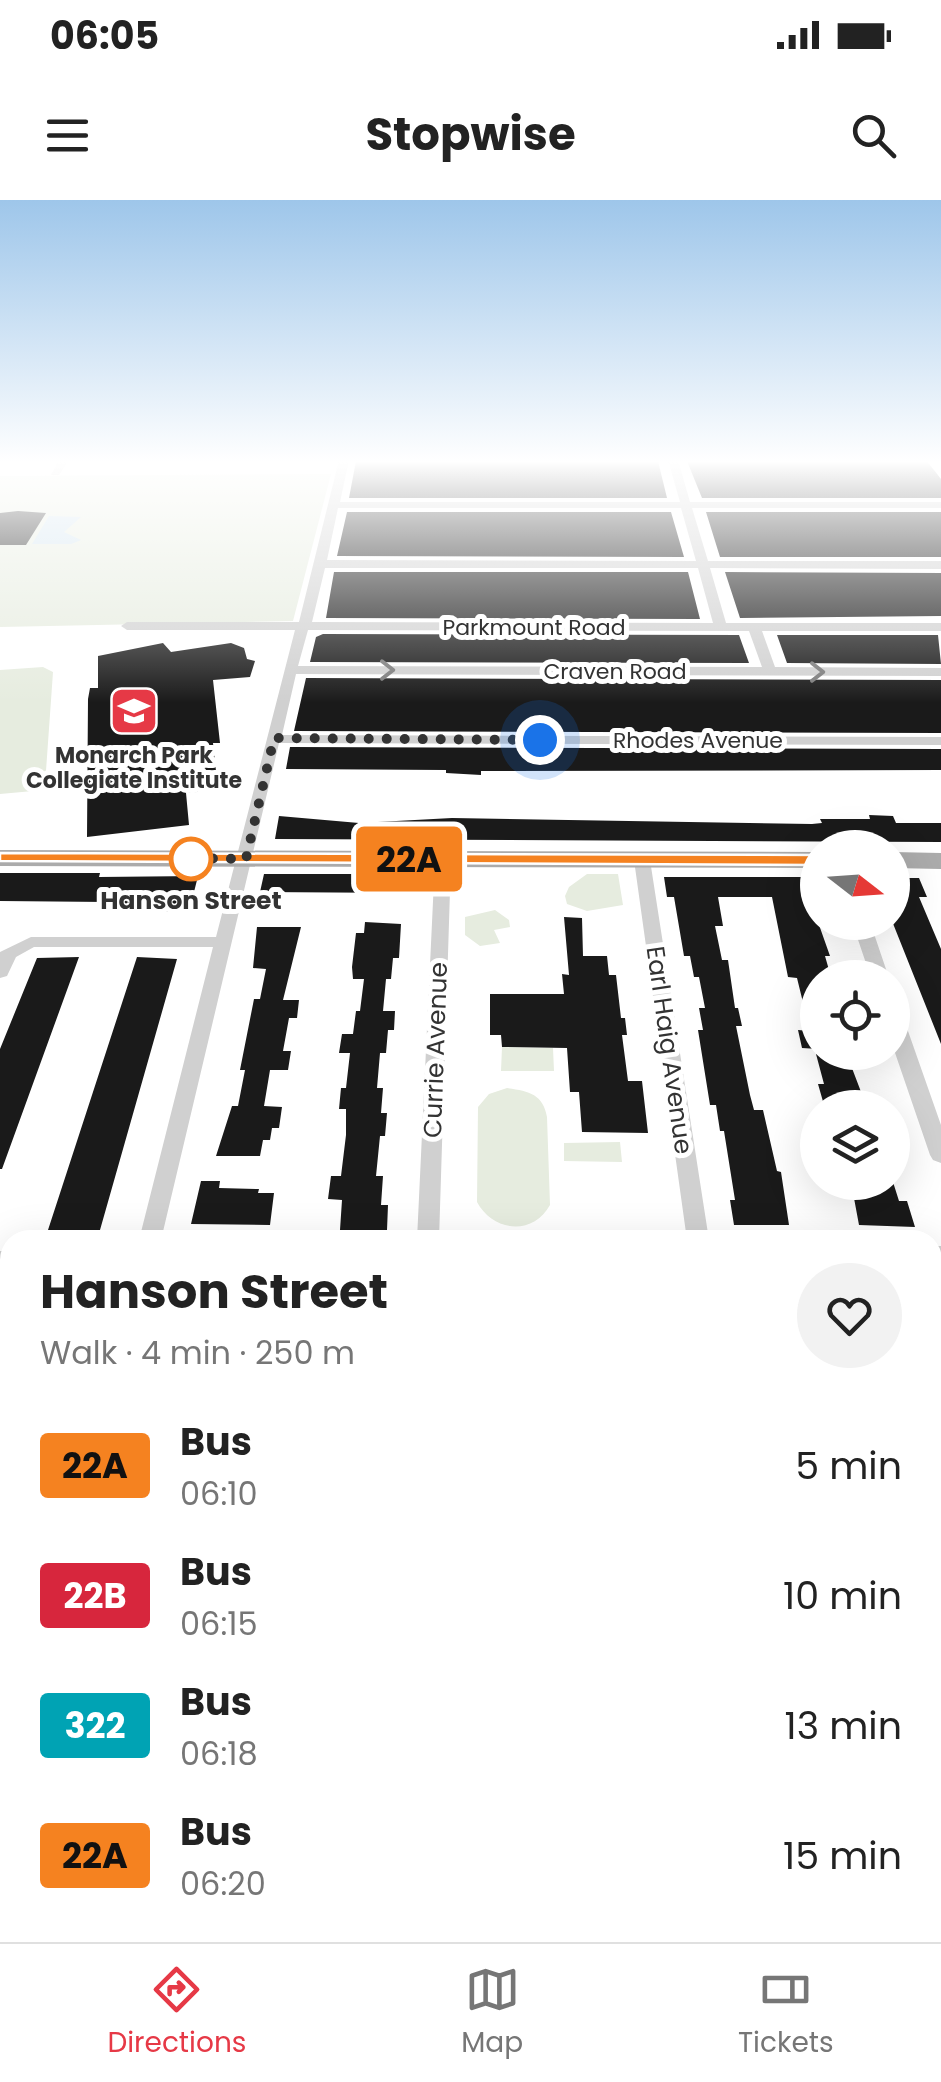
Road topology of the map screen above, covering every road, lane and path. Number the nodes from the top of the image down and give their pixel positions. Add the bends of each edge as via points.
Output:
1 (326, 541) edge
2 (695, 541) edge
3 (321, 564) junction
4 (702, 564) junction
5 (941, 565) edge
6 (127, 626) dead end
7 (303, 626) junction
8 (721, 627) junction
9 (754, 627) junction
10 (941, 627) edge
11 (290, 670) junction
12 (770, 671) junction
13 (941, 672) edge
14 (274, 738) junction
15 (941, 741) edge
16 (0, 858) edge
17 (246, 859) junction
18 (443, 859) junction
19 (642, 860) junction
20 (800, 860) edge
21 (910, 860) edge
22 (941, 861) edge
23 (224, 942) junction
24 (0, 972) edge
25 (910, 1066) edge
26 (941, 1155) edge
27 (152, 1230) edge
28 (428, 1230) edge
29 (697, 1230) edge

1 - 3 street
2 - 4 street
3 - 4 street
3 - 7 street
4 - 5 street
4 - 8 street
6 - 7 street, Parkmount Road
7 - 8 street, Parkmount Road
7 - 11 street
8 - 9 street, Parkmount Road
9 - 10 street, Parkmount Road
9 - 12 street
11 -> 12 street, Craven Road
11 - 14 street
12 -> 13 street, Craven Road
14 - 15 street, Rhodes Avenue
14 - 17 street
16 - 17 main road
17 - 18 main road
17 - 23 street
18 - 19 main road
18 - 28 street, Currie Avenue
19 - 20 main road
19 - 29 street, Earl Haig Avenue
21 - 22 main road
23 - 24 street via 31,942 8,954
23 - 27 street
25 - 26 street

